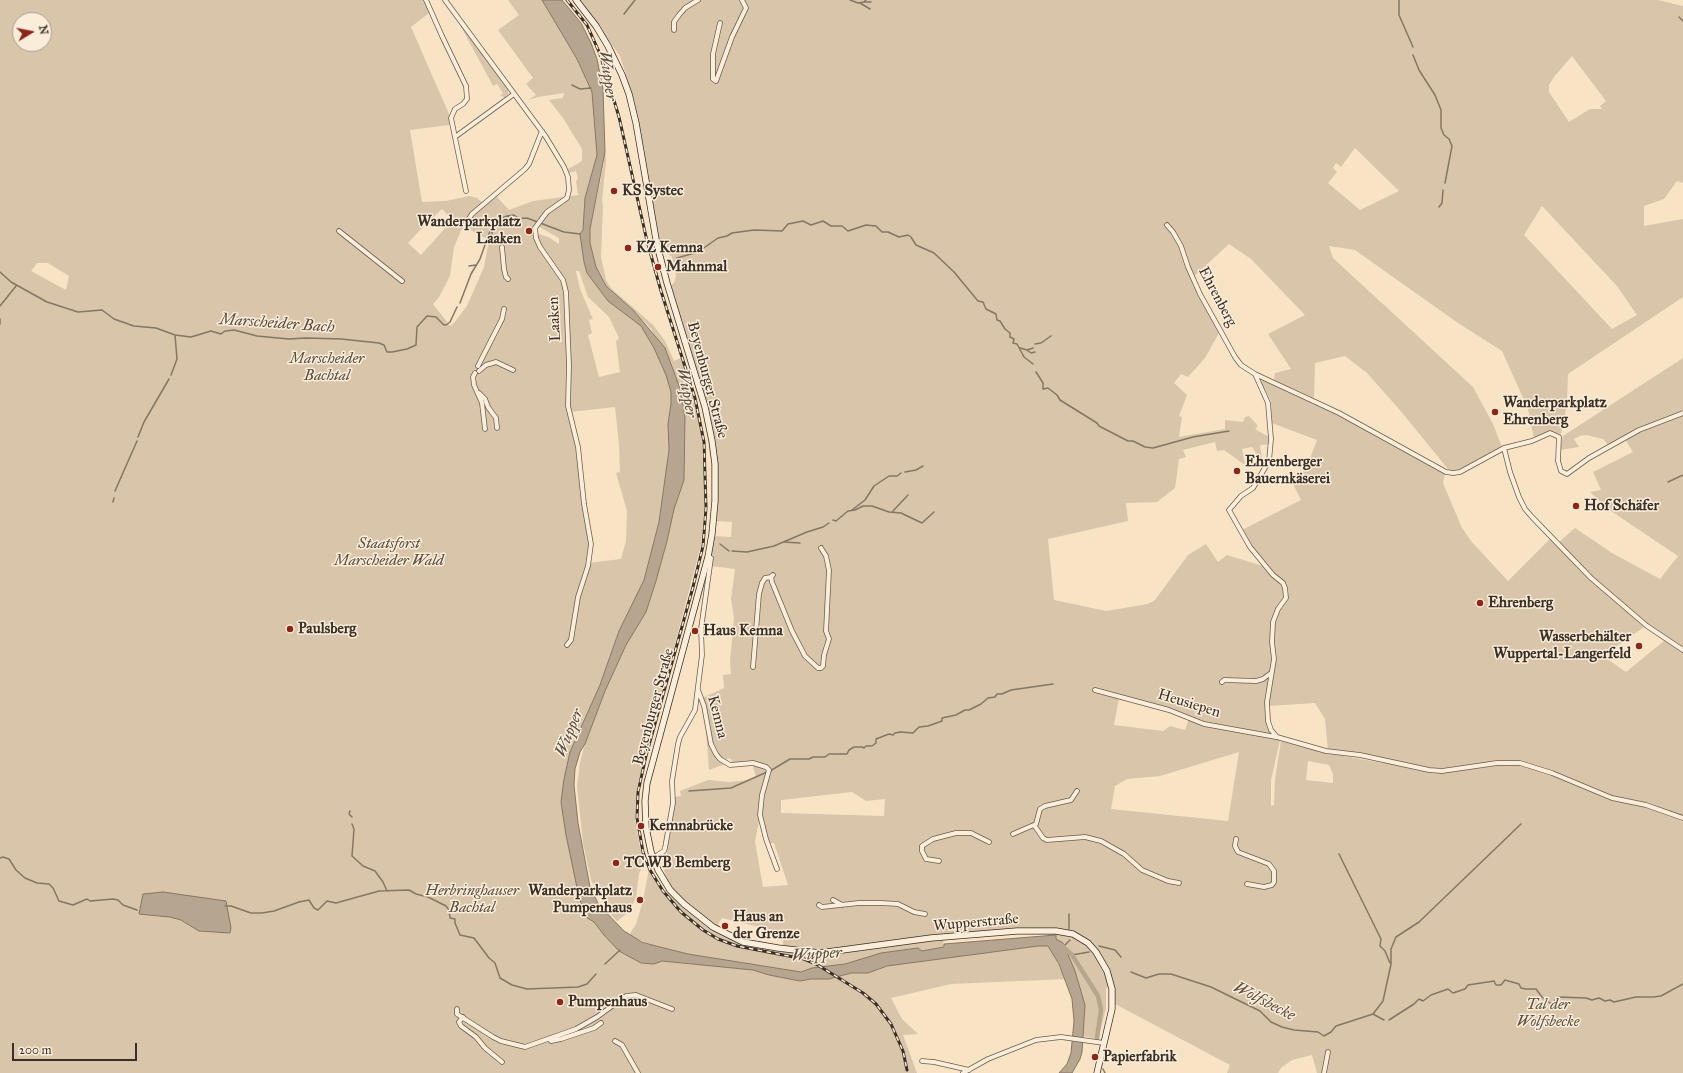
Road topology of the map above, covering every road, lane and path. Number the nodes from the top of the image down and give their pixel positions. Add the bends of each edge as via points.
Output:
1 (426, 0) edge
2 (445, 0) edge
3 (576, 0) edge
4 (698, 0) edge
5 (742, 0) edge
6 (720, 23) dead end
7 (674, 30) dead end
8 (514, 94) junction
9 (542, 131) junction
10 (454, 137) junction
11 (466, 191) dead end
12 (1167, 225) dead end
13 (464, 226) dead end
14 (339, 231) dead end
15 (502, 247) dead end
16 (508, 279) dead end
17 (402, 281) dead end
18 (504, 309) dead end
19 (513, 370) dead end
20 (475, 374) dead end
21 (1255, 374) junction
22 (477, 392) junction
23 (1683, 413) edge
24 (497, 428) dead end
25 (485, 429) dead end
26 (1504, 448) junction
27 (821, 548) dead end
28 (708, 557) junction
29 (567, 645) dead end
30 (1683, 650) edge
31 (753, 667) dead end
32 (1272, 672) junction
33 (1222, 682) dead end
34 (698, 690) junction
35 (1095, 690) dead end
36 (1276, 737) junction
37 (1077, 791) dead end
38 (1683, 818) edge
39 (1034, 825) junction
40 (1013, 834) dead end
41 (1236, 839) dead end
42 (990, 842) dead end
43 (653, 858) junction
44 (939, 861) dead end
45 (777, 869) dead end
46 (1179, 883) dead end
47 (1247, 884) dead end
48 (833, 900) dead end
49 (842, 905) junction
50 (819, 906) dead end
51 (926, 914) dead end
52 (728, 936) joint
53 (457, 1009) dead end
54 (672, 1009) dead end
55 (463, 1017) junction
56 (601, 1023) dead end
57 (550, 1039) junction
58 (615, 1041) dead end
59 (1104, 1042) junction
60 (1328, 1052) dead end
61 (922, 1061) dead end
62 (502, 1062) dead end
63 (970, 1070) junction
64 (638, 1073) edge
65 (963, 1073) edge
66 (1097, 1073) edge
67 (1324, 1073) edge

1 - 10 street via 467,91 466,102 455,109 452,115
2 - 8 street, Laaken
3 - 28 main road, Beyenburger Straße via 608,46 629,94 660,256 708,418 716,490
4 - 7 street via 678,16 674,22
5 - 6 street via 746,8 732,36 716,81 713,80 713,54
8 - 9 street, Laaken
8 - 10 street
9 - 13 street via 525,169 472,214
9 - 29 street, Laaken via 564,166 569,184 567,198 547,212 538,222 535,233 540,247 563,280 566,292 570,365 568,406 578,447 591,544 571,640
10 - 11 street
12 - 21 street, Ehrenberg via 1181,246 1192,277 1235,357 1241,365
14 - 17 street
15 - 16 street via 504,269
18 - 19 street via 502,319 479,368 496,362
20 - 22 street via 473,377
21 - 26 street, Ehrenberg via 1339,413 1446,472 1460,472
21 - 32 street, Ehrenberg via 1268,403 1271,445 1269,461 1253,488 1241,496 1229,510 1250,547 1285,588 1286,598 1273,622
22 - 24 street via 485,399 489,410 496,418
22 - 25 street via 482,402
23 - 26 street, Ehrenberg via 1632,434 1589,458 1568,474 1561,471 1559,466 1558,435 1550,433 1532,441
26 - 30 street via 1518,497 1532,517 1591,578 1647,626
27 - 31 street via 829,570 826,631 828,639 823,666 818,668 805,656 792,631 772,576 765,578 759,594
28 - 34 street, Kemna via 711,558
28 - 43 main road, Beyenburger Straße via 646,783 645,818
32 - 33 street via 1256,681
32 - 36 street, Ehrenberg via 1267,702 1268,721
34 - 43 street, Kemna via 693,714 678,744 672,781 673,804 665,848
34 - 45 street, Kemna via 704,706 711,744 716,754 730,765 753,763 769,770 760,815
35 - 36 street, Heusiepen via 1169,710 1204,724
36 - 38 street via 1326,751 1365,756 1428,770 1442,771 1497,763 1520,763 1552,773 1612,798 1646,805
37 - 39 street via 1071,800 1040,809
39 - 40 street
39 - 46 street via 1047,840 1096,838 1124,854 1142,870
41 - 47 street via 1235,846 1238,852 1269,864 1274,871 1272,886
42 - 44 street via 971,833 956,833 933,839 922,846 922,851 926,859
43 - 52 main road, Beyenburger Straße via 664,881 679,900 701,919
48 - 49 street
49 - 50 street
49 - 51 street via 896,904
52 - 59 main road, Wupperstraße via 758,945 820,953 1017,931 1066,932 1092,947 1109,975 1113,1000
53 - 55 street via 457,1014
54 - 57 street via 636,995 626,996 576,1029
55 - 57 street via 493,1038 518,1046 525,1047
55 - 62 street via 459,1022 461,1026
56 - 57 street via 569,1037 554,1041
58 - 64 street via 622,1045
59 - 63 street via 1055,1037 1036,1040 988,1059
59 - 66 main road, Wupperstraße
60 - 67 street
61 - 63 street
63 - 65 street

